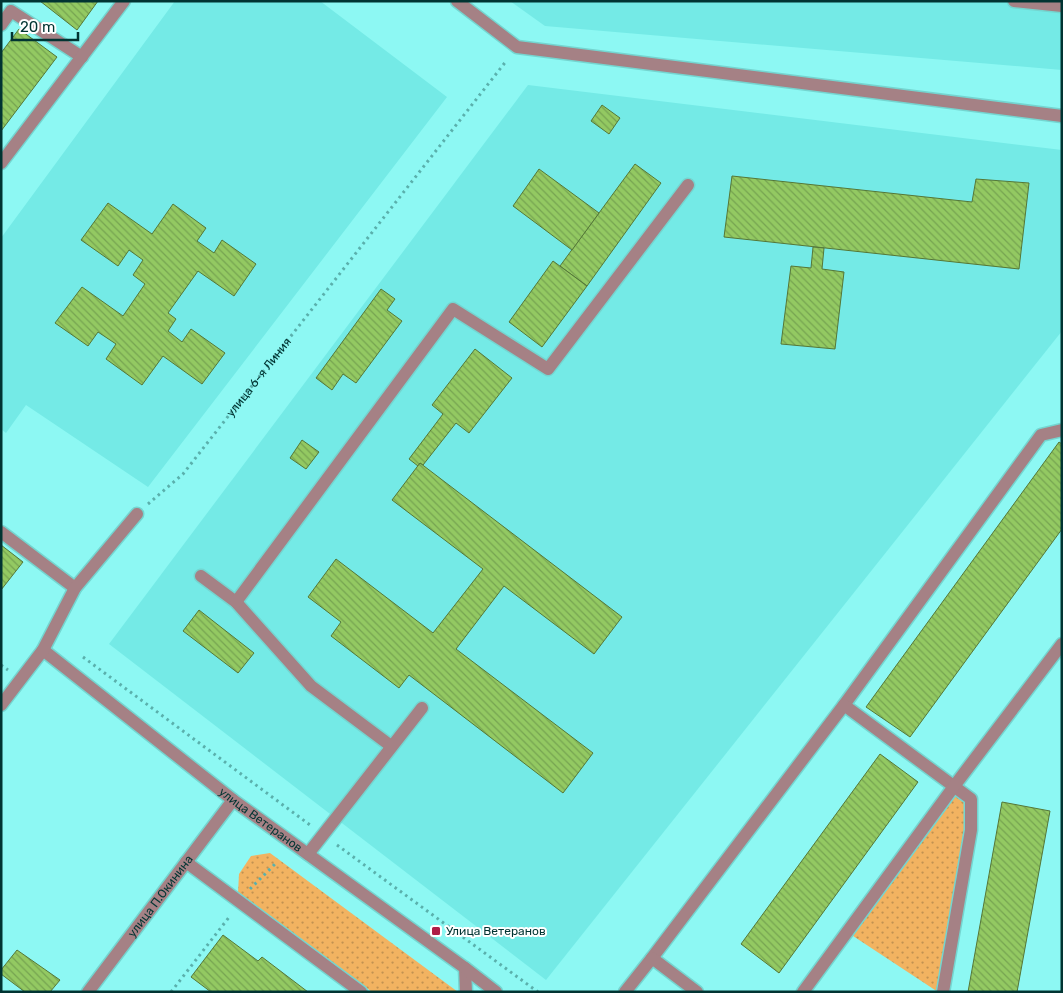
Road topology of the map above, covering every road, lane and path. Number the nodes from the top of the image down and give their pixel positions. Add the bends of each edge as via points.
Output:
1 (124, 1) edge
2 (457, 1) edge
3 (1014, 1) edge
4 (470, 5) edge
5 (15, 6) edge
6 (1062, 6) edge
7 (1, 25) edge
8 (517, 47) junction
9 (82, 57) junction
10 (1062, 116) edge
11 (1, 163) edge
12 (688, 185) dead end
13 (1062, 430) edge
14 (136, 514) joint
15 (1, 532) edge
16 (201, 576) dead end
17 (75, 588) junction
18 (236, 602) junction
19 (1062, 644) edge
20 (43, 650) junction
21 (75, 651) dead end
22 (5, 691) edge
23 (1, 705) edge
24 (844, 705) junction
25 (422, 708) dead end
26 (391, 746) junction
27 (955, 785) junction
28 (233, 800) junction
29 (324, 835) junction
30 (308, 854) junction
31 (186, 862) junction
32 (277, 862) dead end
33 (247, 892) dead end
34 (232, 913) dead end
35 (652, 958) junction
36 (465, 968) junction
37 (88, 992) edge
38 (171, 992) edge
39 (361, 992) edge
40 (466, 992) edge
41 (496, 992) edge
42 (538, 992) edge
43 (626, 992) edge
44 (697, 992) edge
45 (803, 992) edge
46 (943, 992) edge

1 - 9 street
2 - 4 street
3 - 6 street
4 - 8 street
5 - 7 street
5 - 9 street
8 - 10 street
8 - 14 path, улица 6-я Линия via 183,474
9 - 11 street
12 - 18 street via 548,369 453,309
13 - 24 street via 1041,435
14 - 17 street
15 - 17 street
16 - 18 street
17 - 20 street
18 - 26 street via 311,686
19 - 27 street
20 - 22 street
20 - 28 street, улица Ветеранов
21 - 29 path
22 - 23 street
24 - 27 street
24 - 35 street
25 - 26 street
26 - 29 street
27 - 45 street
27 - 46 street via 971,799 971,830
28 - 30 street, улица Ветеранов
28 - 31 street, улица П.Окинина
29 - 30 street
29 - 42 path
30 - 36 street, улица Ветеранов
31 - 37 street, улица П.Окинина
31 - 39 street
32 - 33 path
34 - 38 path
35 - 43 street
35 - 44 street
36 - 40 street
36 - 41 street, улица Ветеранов

